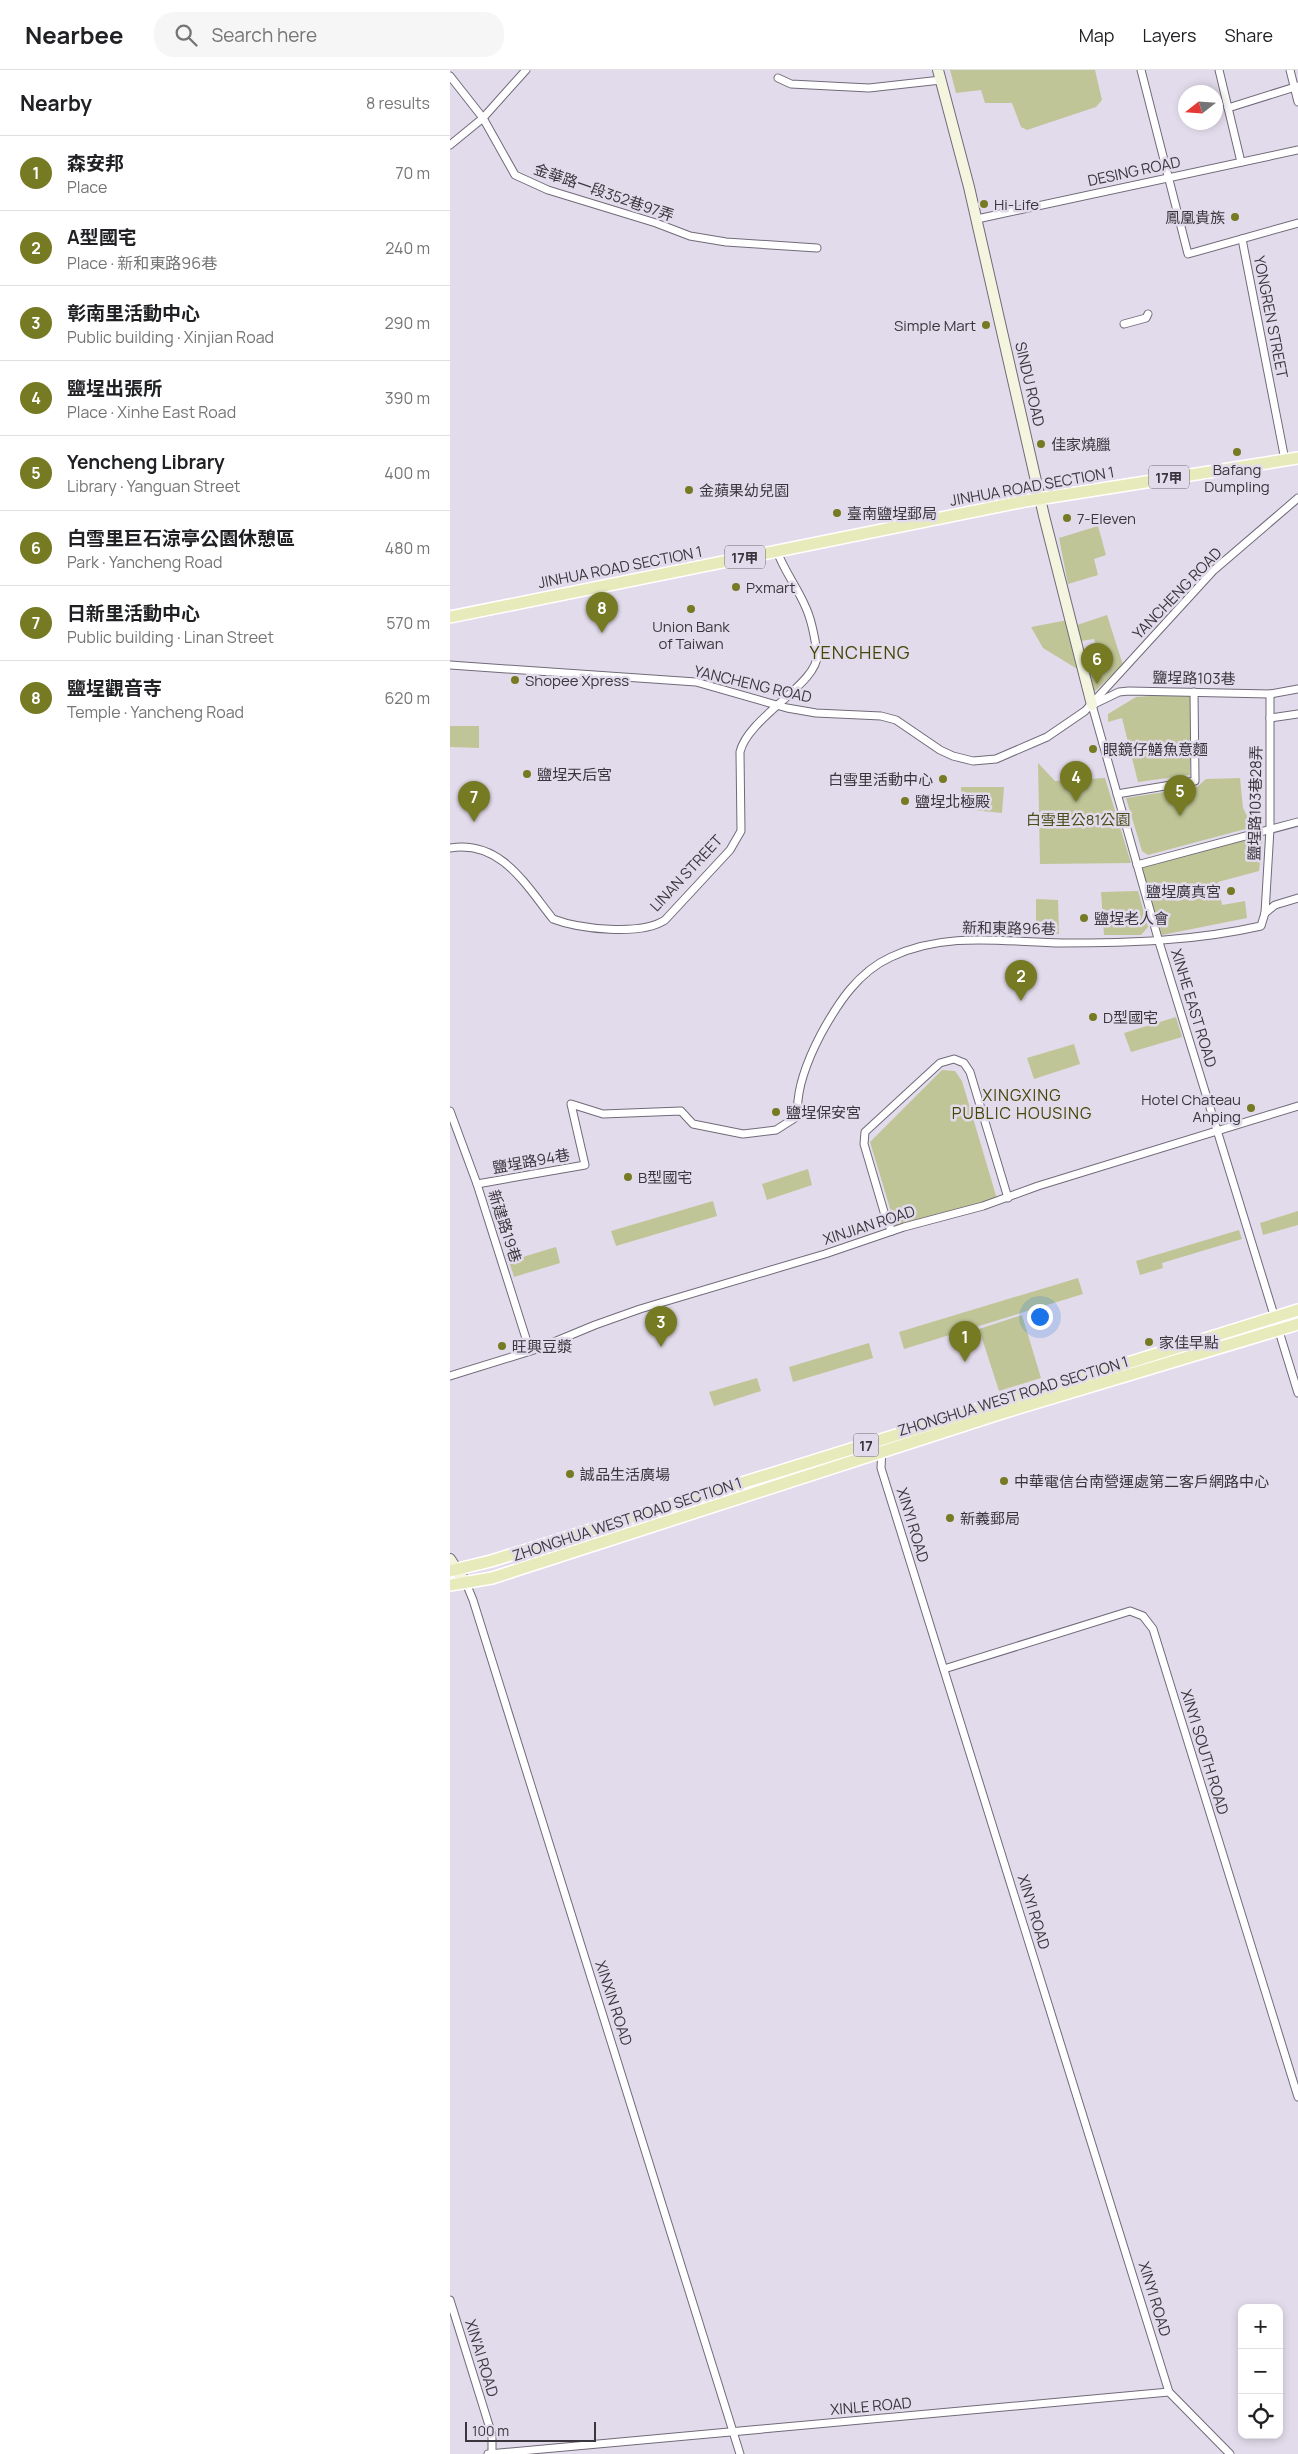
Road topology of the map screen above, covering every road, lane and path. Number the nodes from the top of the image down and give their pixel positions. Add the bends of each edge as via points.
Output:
1 (526, 70) edge
2 (1141, 70) edge
3 (1218, 70) edge
4 (1290, 70) edge
5 (939, 75) edge
6 (450, 76) edge
7 (778, 78) dead end
8 (1296, 86) edge
9 (1298, 102) edge
10 (1228, 108) junction
11 (483, 118) junction
12 (450, 145) edge
13 (1298, 150) edge
14 (1241, 162) junction
15 (1168, 178) junction
16 (977, 219) junction
17 (1298, 223) edge
18 (1242, 239) junction
19 (817, 248) dead end
20 (1148, 314) dead end
21 (1124, 324) dead end
22 (1298, 458) edge
23 (1286, 460) junction
24 (1298, 498) edge
25 (1041, 499) junction
26 (777, 551) junction
27 (450, 617) edge
28 (450, 665) edge
29 (1298, 689) edge
30 (1194, 692) junction
31 (1270, 694) junction
32 (777, 705) junction
33 (1092, 705) junction
34 (1298, 714) edge
35 (1270, 718) junction
36 (1117, 794) junction
37 (1298, 822) edge
38 (1270, 829) junction
39 (450, 848) edge
40 (1137, 865) junction
41 (1298, 898) edge
42 (1265, 912) junction
43 (1159, 942) junction
44 (1298, 1106) edge
45 (450, 1111) edge
46 (776, 1130) joint
47 (1217, 1132) junction
48 (477, 1184) junction
49 (1008, 1198) junction
50 (892, 1231) junction
51 (1298, 1310) edge
52 (1275, 1317) junction
53 (1298, 1324) edge
54 (1279, 1330) junction
55 (530, 1351) junction
56 (450, 1376) edge
57 (1298, 1393) edge
58 (884, 1439) junction
59 (881, 1453) junction
60 (450, 1559) edge
61 (453, 1570) edge
62 (466, 1583) junction
63 (450, 1585) edge
64 (944, 1669) junction
65 (1298, 2097) edge
66 (450, 2300) edge
67 (1169, 2392) junction
68 (735, 2432) junction
69 (490, 2454) edge
70 (740, 2454) edge
71 (1230, 2454) edge

1 - 11 street
2 - 15 street
3 - 10 street
4 - 8 street
5 - 7 street via 869,88 791,84
5 - 16 street, SINDU ROAD
6 - 11 street, 金華路一段352巷97弄
8 - 9 street
8 - 10 street
10 - 14 street
11 - 12 street
11 - 19 street, 金華路一段352巷97弄 via 515,175 548,190 690,236 726,242
13 - 14 street, DESING ROAD
14 - 15 street, DESING ROAD
15 - 16 street, DESING ROAD
15 - 18 street via 1188,254
16 - 25 street, SINDU ROAD
17 - 18 street
18 - 23 street, YONGREN STREET
20 - 21 street via 1146,318
22 - 23 main road, JINHUA ROAD SECTION 1 / 17甲
23 - 25 main road, JINHUA ROAD SECTION 1 / 17甲
24 - 33 street, YANCHENG ROAD via 1214,570
25 - 26 main road, JINHUA ROAD SECTION 1 / 17甲
25 - 33 street, SINDU ROAD
26 - 27 main road, JINHUA ROAD SECTION 1 / 17甲
26 - 32 street, LINAN STREET via 807,610 817,662 789,696
28 - 32 street, YANCHENG ROAD via 696,682
29 - 31 street, 鹽埕路103巷
30 - 31 street, 鹽埕路103巷
30 - 33 street, 鹽埕路103巷 via 1119,692
30 - 36 street via 1195,781
31 - 35 street, 鹽埕路103巷28弄
32 - 33 street, YANCHENG ROAD via 816,713 881,716 896,720 940,750 973,760 996,759 1030,745
32 - 39 street, LINAN STREET via 742,741 741,831 730,850 660,923 616,930 562,923 553,919 512,868 489,851 463,846
33 - 36 street, XINHE EAST ROAD
34 - 35 street
35 - 38 street, 鹽埕路103巷28弄
36 - 40 street, XINHE EAST ROAD
37 - 38 street
38 - 40 street
38 - 42 street, 鹽埕路103巷28弄
40 - 43 street, XINHE EAST ROAD
41 - 42 street via 1275,905
42 - 43 street, 新和東路96巷 via 1261,926
43 - 46 street, 新和東路96巷 via 967,938 921,946 890,957 860,977 833,1013 814,1047 797,1105 798,1116
43 - 47 street, XINHE EAST ROAD
44 - 47 street, XINJIAN ROAD
45 - 48 street, 新建路19巷
46 - 48 street, 鹽埕路94巷 via 743,1134 693,1124 681,1111 603,1114 571,1104 584,1165
47 - 49 street, XINJIAN ROAD
47 - 52 street, XINHE EAST ROAD
48 - 55 street, 新建路19巷
49 - 50 street, XINJIAN ROAD
49 - 50 street via 970,1072 964,1063 954,1059 940,1062 865,1132 864,1144
50 - 55 street, XINJIAN ROAD via 640,1309
51 - 52 main road, ZHONGHUA WEST ROAD SECTION 1 / 17
52 - 54 street, XINHE EAST ROAD
52 - 58 main road, ZHONGHUA WEST ROAD SECTION 1 / 17
53 - 54 main road, ZHONGHUA WEST ROAD SECTION 1 / 17
54 - 57 street, XINHE EAST ROAD
54 - 59 main road, ZHONGHUA WEST ROAD SECTION 1 / 17
55 - 56 street, XINJIAN ROAD
58 - 59 street, XINYI ROAD
58 - 61 main road, ZHONGHUA WEST ROAD SECTION 1 / 17 via 491,1562
59 - 62 main road, ZHONGHUA WEST ROAD SECTION 1 / 17 via 492,1578
59 - 64 street, XINYI ROAD via 881,1468
60 - 61 street
61 - 62 street
62 - 63 main road, ZHONGHUA WEST ROAD SECTION 1 / 17
62 - 68 street, XINXIN ROAD
64 - 65 street, XINYI SOUTH ROAD via 1130,1611 1143,1616 1153,1629
64 - 67 street, XINYI ROAD
66 - 69 street, XIN'AI ROAD via 492,2435
67 - 68 street, XINLE ROAD
67 - 71 street
68 - 69 street, XINLE ROAD
68 - 70 street, XINXIN ROAD

